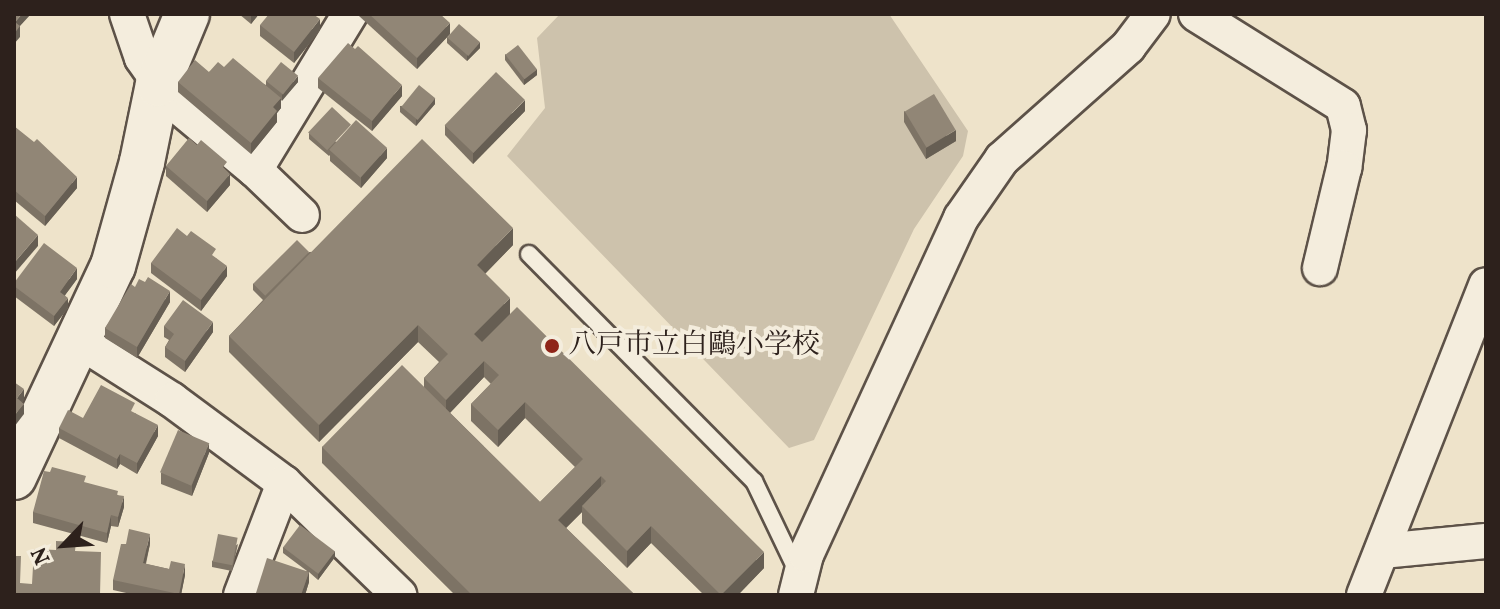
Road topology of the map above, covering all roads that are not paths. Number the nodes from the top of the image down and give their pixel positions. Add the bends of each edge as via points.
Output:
1 (127, 14) edge
2 (187, 14) edge
3 (350, 14) edge
4 (1153, 14) edge
5 (1196, 14) edge
6 (158, 84) junction
7 (255, 170) junction
8 (302, 215) dead end
9 (529, 254) dead end
10 (1320, 268) dead end
11 (1486, 285) edge
12 (79, 341) junction
13 (14, 477) edge
14 (284, 483) junction
15 (1486, 541) edge
16 (1382, 551) junction
17 (798, 586) edge
18 (241, 595) edge
19 (399, 595) edge
20 (1364, 595) edge

1 - 6 street via 142,58
2 - 6 street
3 - 7 street
4 - 17 street via 1128,47 1002,159 961,218 806,555
5 - 10 street via 1343,106 1349,130 1344,168
6 - 7 street
6 - 12 street via 113,266
7 - 8 street
9 - 17 lane via 754,481
11 - 16 street
12 - 13 street
12 - 14 street via 172,400
14 - 18 street
14 - 19 street
15 - 16 street
16 - 20 street

